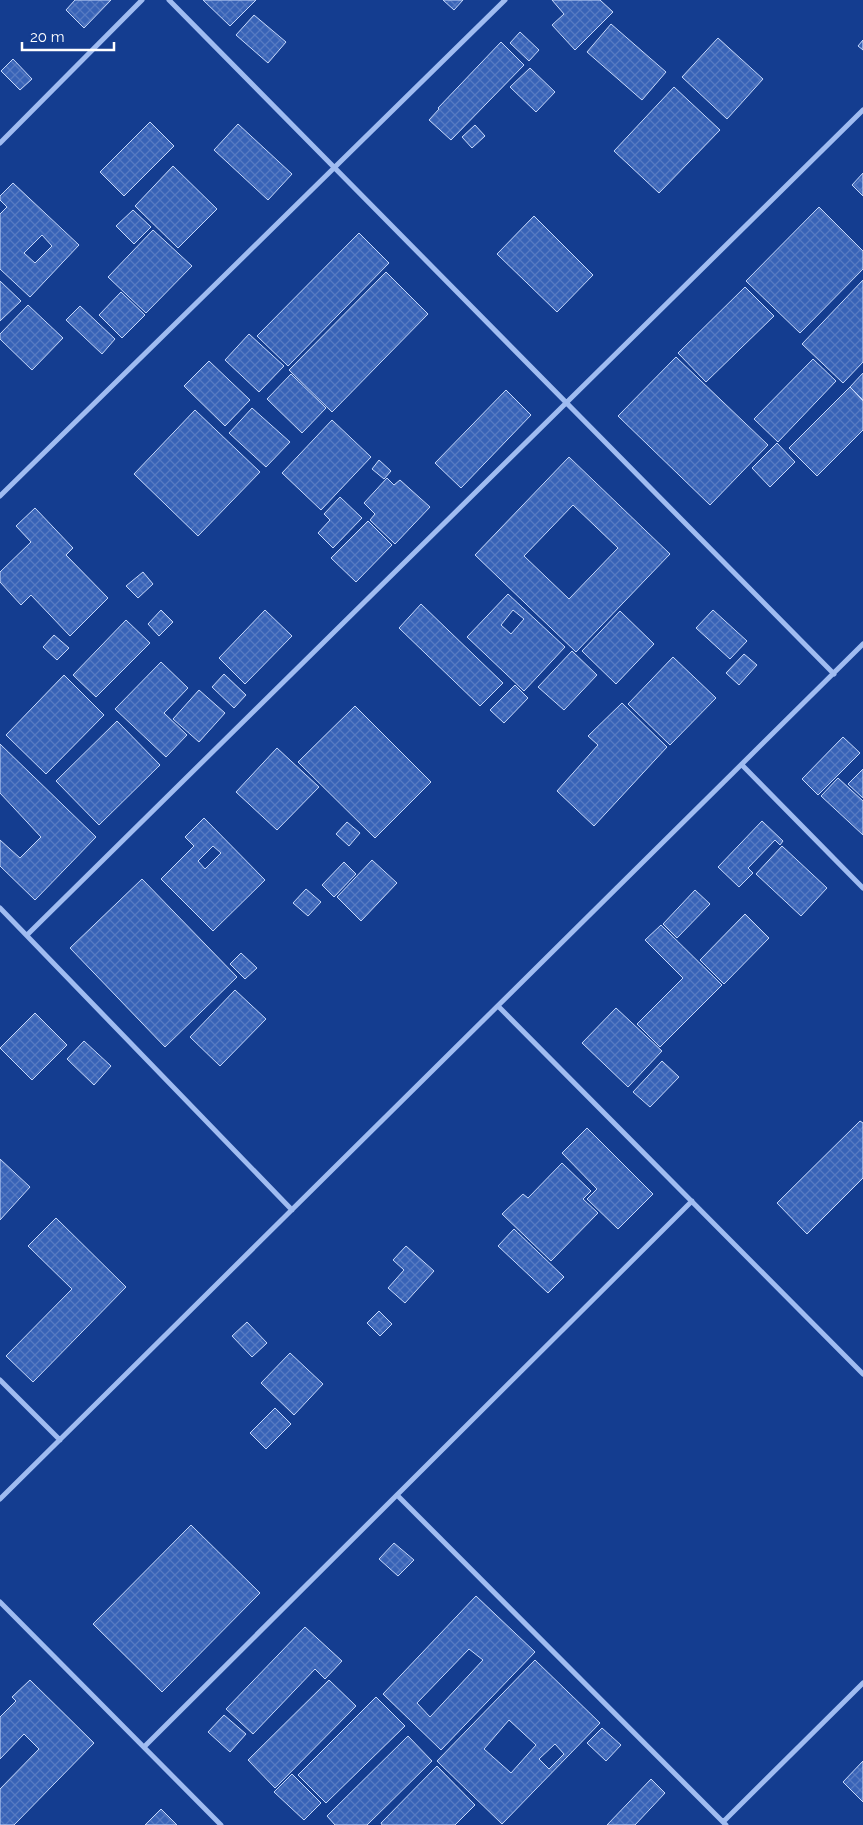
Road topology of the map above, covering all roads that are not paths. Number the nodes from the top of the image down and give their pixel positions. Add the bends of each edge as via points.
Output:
1 (142, 0) edge
2 (169, 0) edge
3 (505, 0) edge
4 (863, 110) edge
5 (0, 143) edge
6 (334, 168) junction
7 (566, 403) junction
8 (0, 496) edge
9 (863, 644) edge
10 (834, 674) junction
11 (742, 765) junction
12 (863, 888) edge
13 (0, 908) edge
14 (27, 935) junction
15 (498, 1006) junction
16 (692, 1201) junction
17 (292, 1210) junction
18 (863, 1374) edge
19 (0, 1380) edge
20 (60, 1440) junction
21 (397, 1495) junction
22 (0, 1499) edge
23 (0, 1602) edge
24 (863, 1683) edge
25 (144, 1747) junction
26 (724, 1824) edge
27 (221, 1825) edge

1 - 5 street
2 - 6 street
3 - 6 street
4 - 7 street
6 - 7 street
6 - 8 street
7 - 10 street
7 - 14 street
9 - 10 street
10 - 11 street
11 - 12 street
11 - 15 street
13 - 14 street
14 - 17 street
15 - 16 street
15 - 17 street
16 - 18 street
16 - 21 street
17 - 20 street
19 - 20 street
20 - 22 street
21 - 25 street
21 - 26 street
23 - 25 street
24 - 26 street
25 - 27 street

